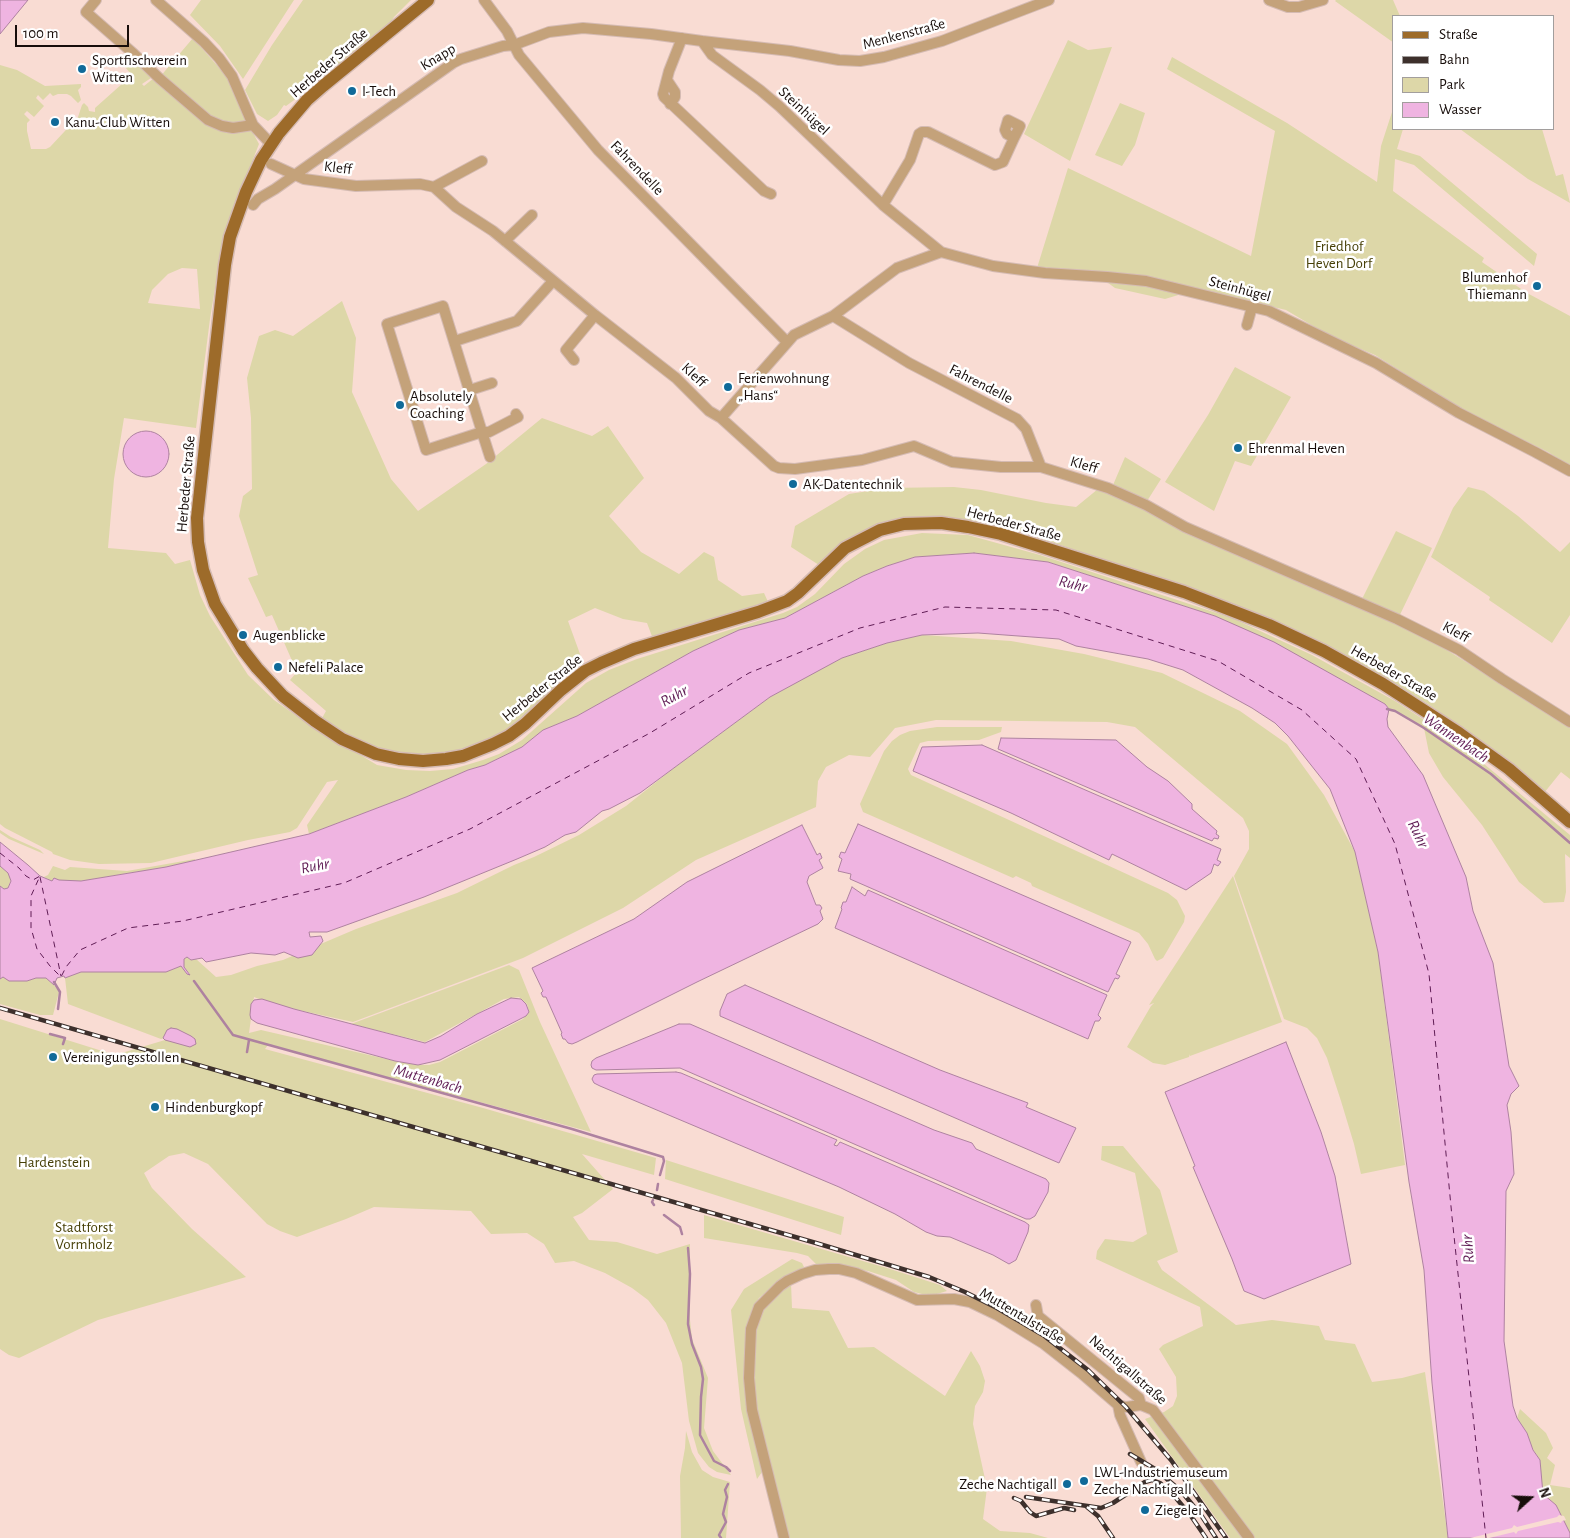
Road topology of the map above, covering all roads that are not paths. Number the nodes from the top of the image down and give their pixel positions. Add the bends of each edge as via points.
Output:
1 (96, 0) edge
2 (156, 0) edge
3 (420, 0) edge
4 (428, 0) edge
5 (484, 0) edge
6 (1269, 0) edge
7 (1323, 0) edge
8 (1042, 1) edge
9 (412, 14) junction
10 (682, 38) junction
11 (702, 41) junction
12 (514, 45) junction
13 (253, 125) junction
14 (1014, 138) dead end
15 (271, 144) junction
16 (482, 161) dead end
17 (272, 164) dead end
18 (294, 175) junction
19 (437, 190) junction
20 (771, 194) dead end
21 (253, 205) dead end
22 (883, 205) junction
23 (532, 215) dead end
24 (505, 241) junction
25 (941, 252) junction
26 (553, 281) junction
27 (1252, 307) junction
28 (595, 316) junction
29 (833, 316) junction
30 (1247, 325) dead end
31 (455, 341) junction
32 (787, 342) junction
33 (574, 360) dead end
34 (492, 383) dead end
35 (470, 390) junction
36 (516, 414) dead end
37 (721, 418) junction
38 (482, 432) junction
39 (490, 457) dead end
40 (1041, 467) junction
41 (1570, 472) edge
42 (1570, 722) edge
43 (1570, 822) edge
44 (1036, 1304) dead end
45 (1141, 1405) junction
46 (1118, 1406) junction
47 (1141, 1462) dead end
48 (784, 1538) edge
49 (1249, 1538) edge

1 - 13 street via 86,12 208,120 233,128
2 - 13 street via 219,58 232,76
3 - 9 main road, Herbeder Straße
4 - 9 main road, Herbeder Straße
5 - 12 street, Fahrendelle
6 - 7 street via 1299,7
8 - 11 street, Menkenstraße via 942,41 860,61
9 - 15 main road, Herbeder Straße via 317,91
10 - 11 street, Knapp
10 - 12 street, Knapp via 583,28 550,32
10 - 20 street via 667,80 675,92 670,104 764,192
11 - 22 street, Steinhügel via 712,55 779,106
12 - 18 street, Knapp via 453,63
12 - 32 street, Fahrendelle via 598,150
13 - 15 street
14 - 22 street via 1003,162 995,165 922,132 910,160
15 - 43 main road, Herbeder Straße via 246,192 230,237 198,508 198,542 203,570 215,604 243,650 284,696 354,746 399,759 423,761 481,750 509,736 561,690 601,663 787,601 845,548 874,532 904,524 941,523 1001,534 1184,592 1270,625 1422,707 1502,764
16 - 19 street
17 - 18 street, Kleff
18 - 19 street, Kleff via 356,186 420,184
18 - 21 street, Knapp
19 - 24 street, Kleff
22 - 25 street, Steinhügel
23 - 24 street
24 - 26 street, Kleff
25 - 27 street, Steinhügel via 1002,268 1146,281
25 - 29 street via 897,268
26 - 28 street, Kleff
26 - 31 street via 517,321
27 - 30 street
27 - 41 street, Steinhügel via 1269,311 1376,363 1459,413
28 - 33 street via 566,350
28 - 37 street, Kleff via 676,378 709,411
29 - 32 street via 794,335
29 - 40 street, Fahrendelle via 909,363 1017,419 1026,429
31 - 35 street
31 - 38 street via 443,306 388,324 426,450
32 - 37 street
34 - 35 street
35 - 38 street
36 - 38 street via 518,418 489,432
37 - 40 street, Kleff via 774,466 784,469 862,460 914,446 952,462
38 - 39 street
40 - 42 street, Kleff via 1108,488 1185,527 1397,619 1459,650
44 - 45 street, Nachtigallstraße via 1038,1316 1139,1398
45 - 46 street
45 - 49 street, Nachtigallstraße via 1154,1410
46 - 47 street, Muttentalstraße
46 - 48 street, Muttentalstraße via 1044,1344 970,1302 910,1299 862,1275 839,1269 815,1270 794,1277 775,1290 759,1308 751,1329 749,1362 756,1427

